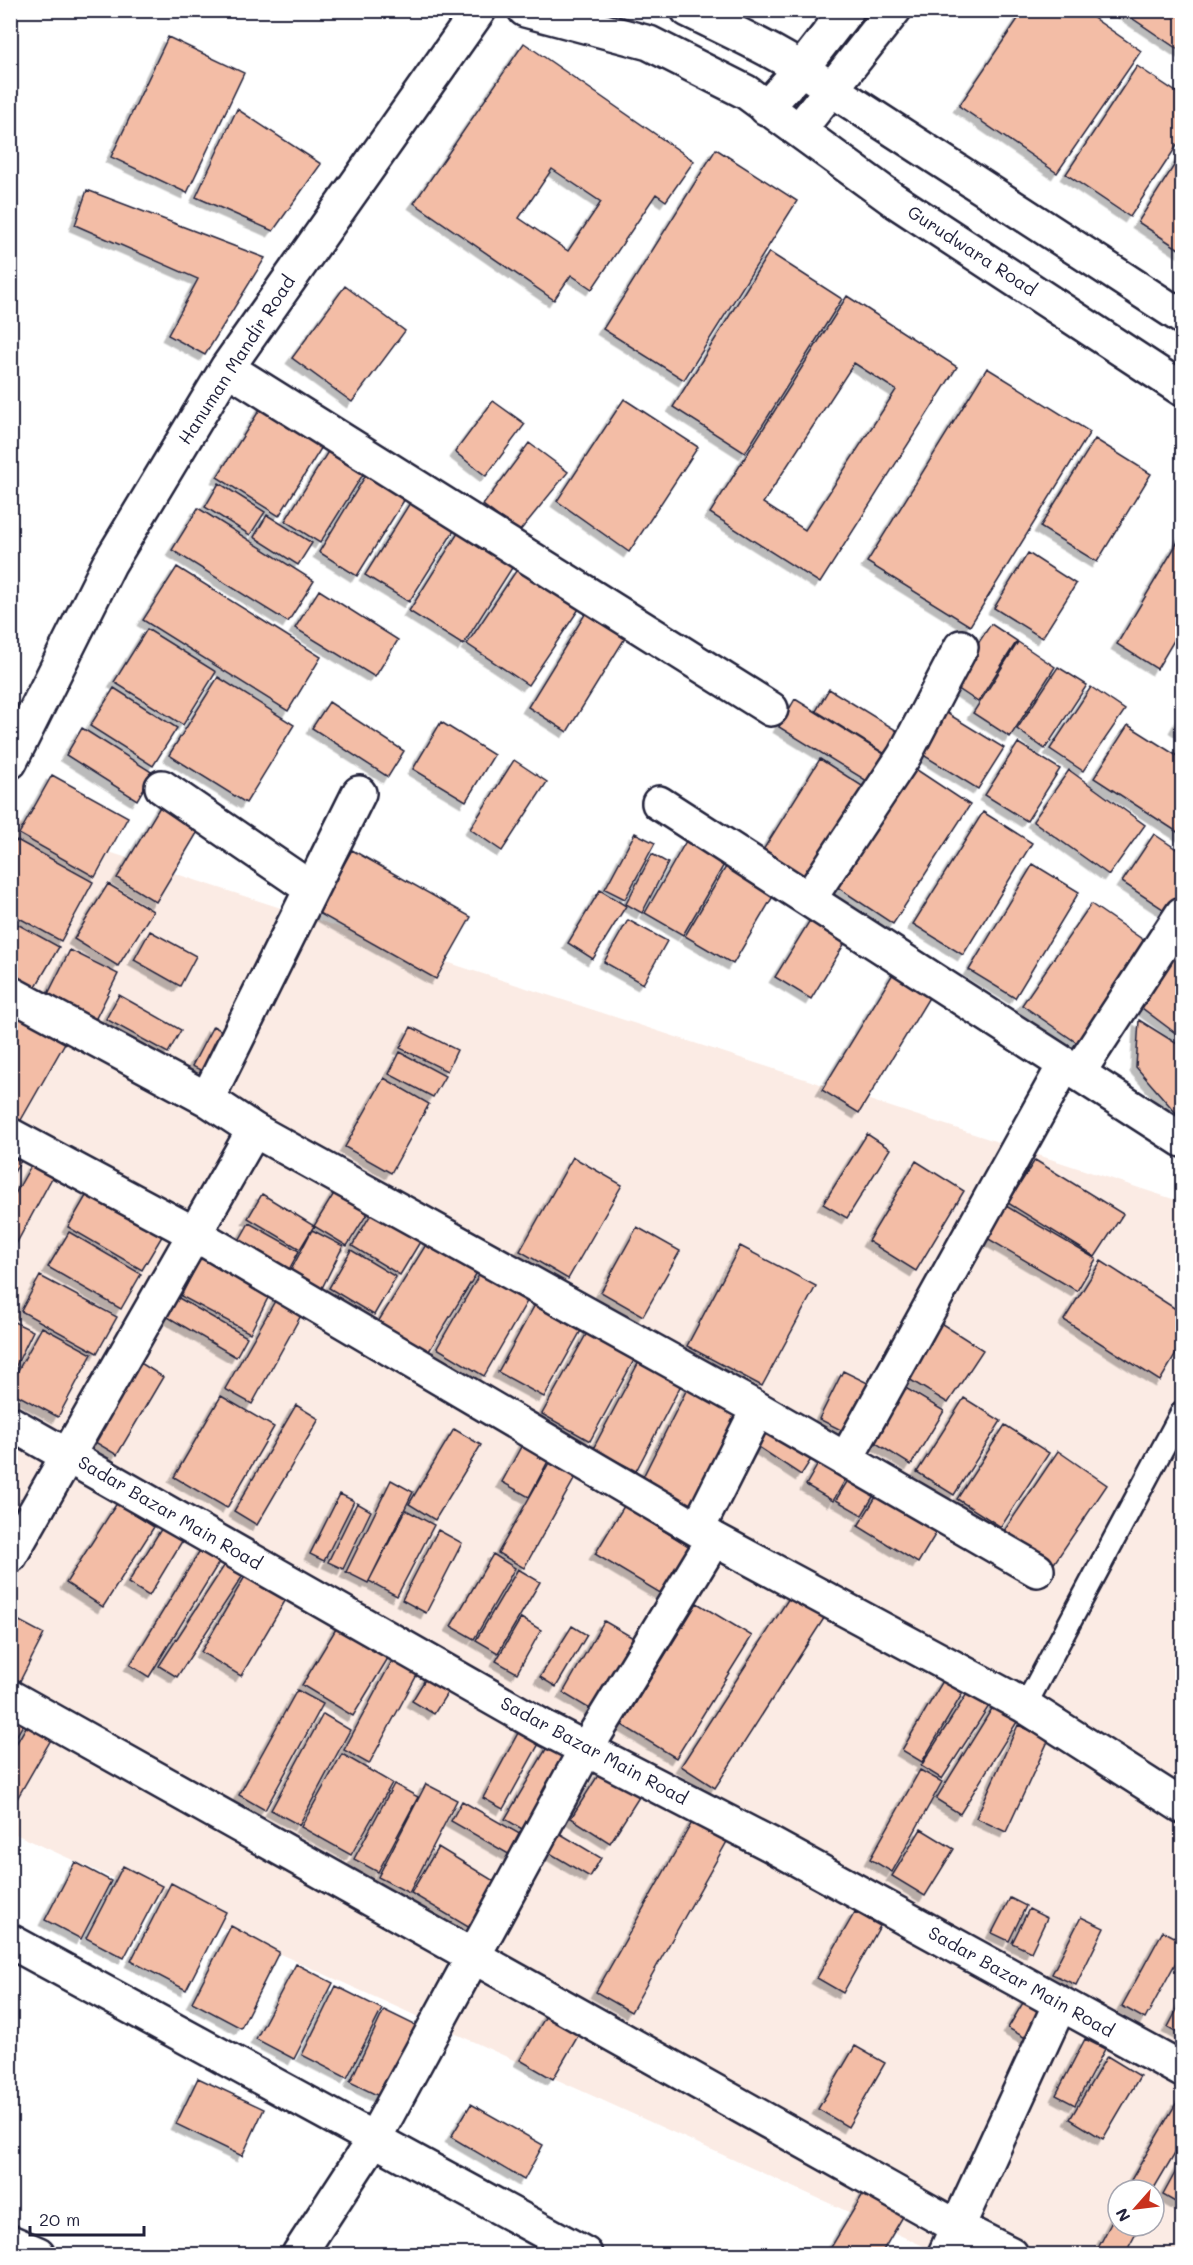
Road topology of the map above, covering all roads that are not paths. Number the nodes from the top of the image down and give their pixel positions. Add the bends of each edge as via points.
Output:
1 (479, 10) edge
2 (525, 10) edge
3 (688, 10) edge
4 (847, 10) edge
5 (894, 10) edge
6 (802, 68) junction
7 (831, 89) junction
8 (766, 108) junction
9 (799, 130) junction
10 (1182, 317) edge
11 (226, 368) junction
12 (1182, 389) edge
13 (961, 647) dead end
14 (771, 709) dead end
15 (10, 762) edge
16 (162, 787) dead end
17 (359, 793) dead end
18 (659, 803) dead end
19 (310, 888) junction
20 (809, 899) junction
21 (1182, 914) edge
22 (10, 993) edge
23 (1072, 1068) junction
24 (207, 1099) junction
25 (254, 1130) junction
26 (10, 1135) edge
27 (1182, 1140) edge
28 (195, 1234) junction
29 (758, 1409) junction
30 (1182, 1412) edge
31 (10, 1423) edge
32 (69, 1455) junction
33 (846, 1459) junction
34 (706, 1534) junction
35 (10, 1556) edge
36 (1037, 1570) dead end
37 (10, 1697) edge
38 (1025, 1706) junction
39 (586, 1749) junction
40 (1182, 1806) edge
41 (10, 1941) edge
42 (474, 1955) junction
43 (1060, 2004) junction
44 (1182, 2070) edge
45 (374, 2139) junction
46 (951, 2241) edge
47 (10, 2242) edge
48 (38, 2254) edge
49 (299, 2254) edge
50 (585, 2254) edge
51 (1011, 2254) edge

1 - 11 street, Hanuman Mandir Road
2 - 8 street, Gurudwara Road via 649,43 746,92
3 - 6 street
4 - 6 street
5 - 7 street
6 - 7 street
6 - 8 street
7 - 9 street
7 - 10 street
8 - 9 street, Gurudwara Road
9 - 12 street, Gurudwara Road via 894,200
11 - 14 street
11 - 15 street, Hanuman Mandir Road via 109,564
13 - 20 street via 904,756
16 - 19 street
17 - 19 street
18 - 20 street
19 - 24 street
20 - 23 street
21 - 23 street
22 - 24 street
23 - 27 street
23 - 33 street
24 - 25 street
25 - 28 street
25 - 29 street
26 - 28 street
28 - 32 street
28 - 34 street
29 - 33 street
29 - 34 street
30 - 38 lane
31 - 32 street, Sadar Bazar Main Road
32 - 35 street
32 - 39 street, Sadar Bazar Main Road
33 - 36 street
34 - 38 street
34 - 39 street
37 - 42 street
38 - 40 street
39 - 42 street
39 - 43 street, Sadar Bazar Main Road via 770,1844
41 - 45 street
42 - 45 street
42 - 46 street
43 - 44 street, Sadar Bazar Main Road
43 - 46 street
45 - 49 street
45 - 50 street
46 - 51 street
47 - 48 street

